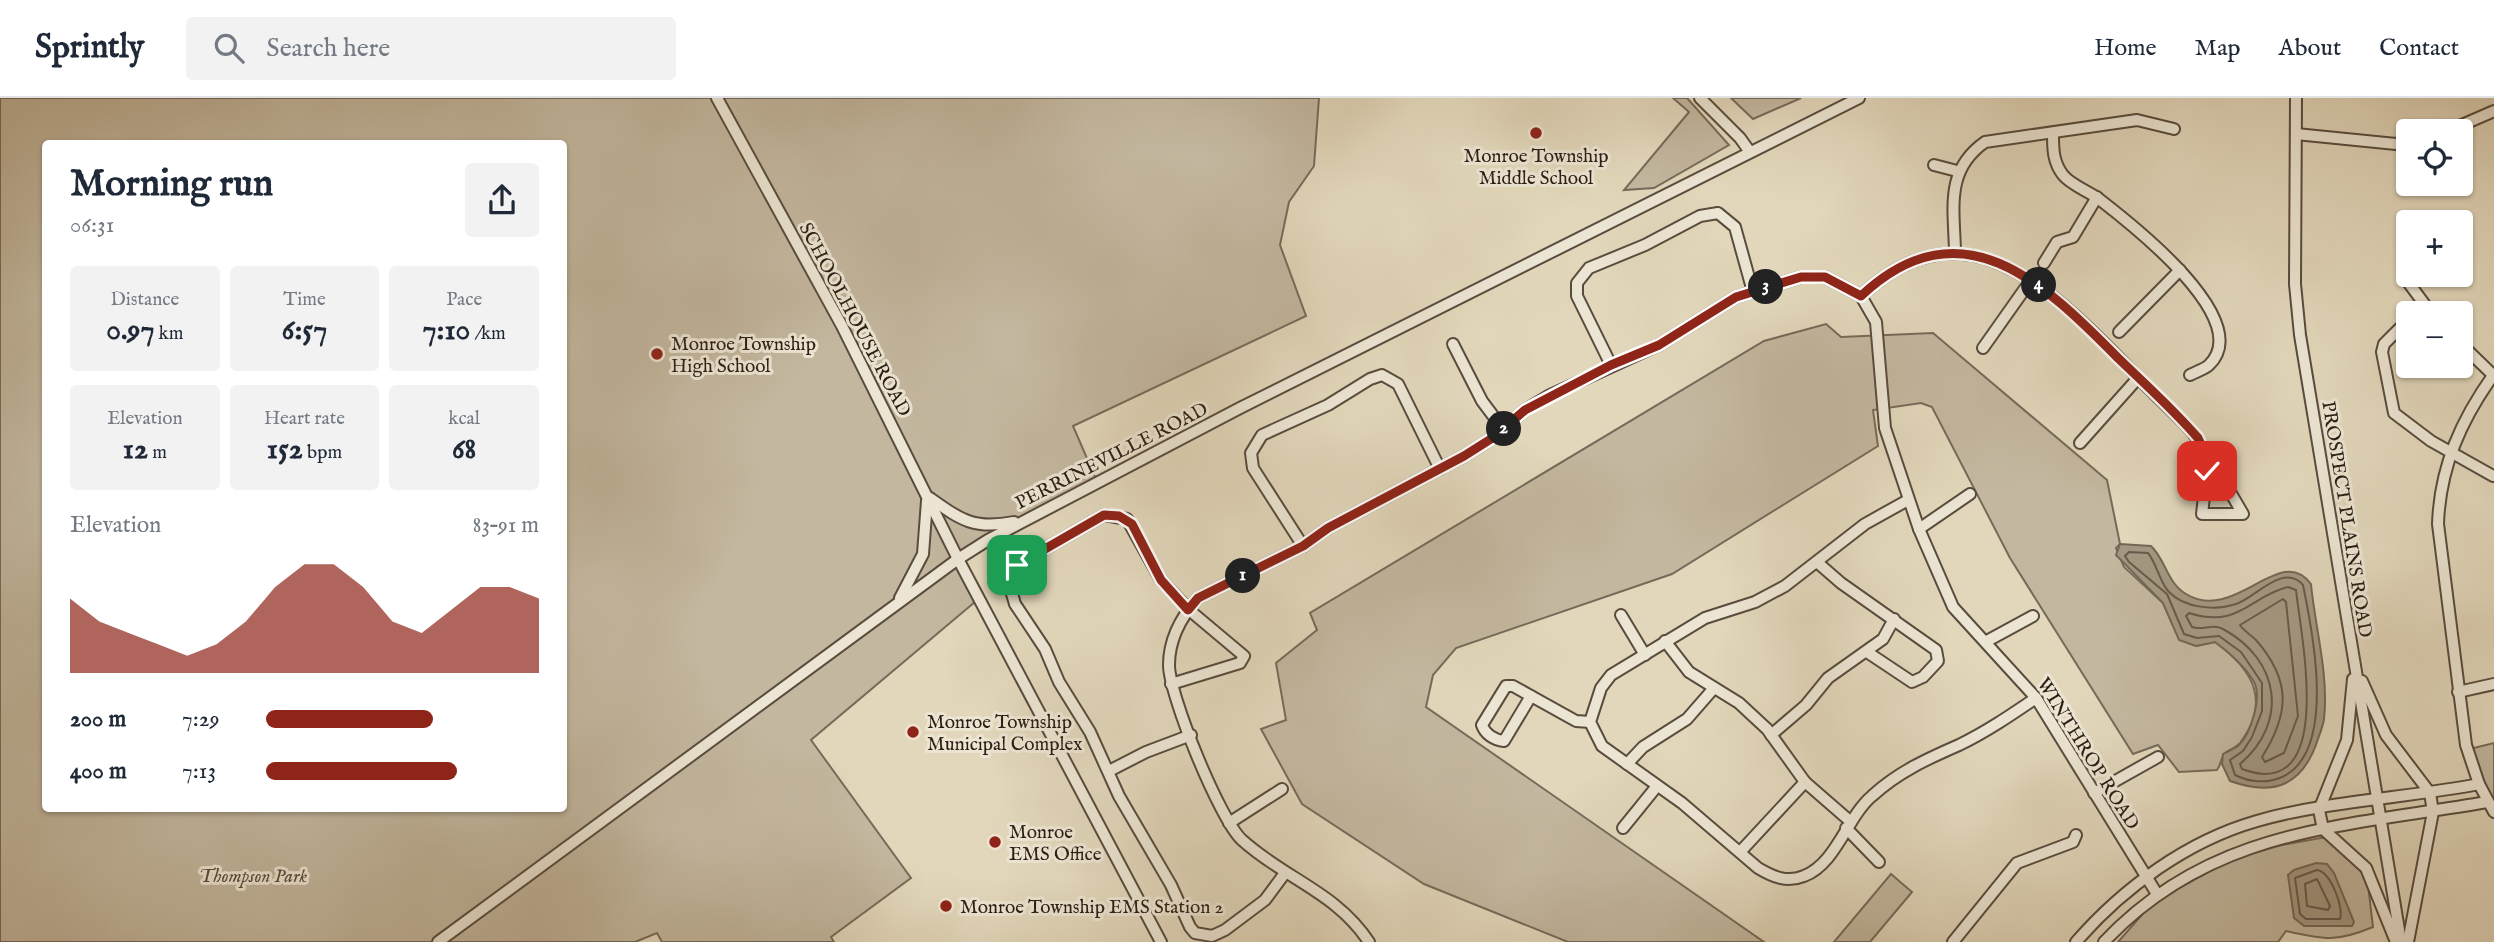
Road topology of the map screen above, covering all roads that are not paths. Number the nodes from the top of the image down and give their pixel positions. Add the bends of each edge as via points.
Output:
1 (717, 98) edge
2 (1700, 98) edge
3 (1859, 98) edge
4 (2297, 98) edge
5 (2494, 111) edge
6 (2473, 120) edge
7 (2174, 129) dead end
8 (2053, 134) junction
9 (2296, 134) junction
10 (2396, 144) edge
11 (1750, 152) junction
12 (1934, 165) dead end
13 (1957, 171) junction
14 (2097, 197) junction
15 (1955, 251) junction
16 (2045, 263) dead end
17 (2180, 270) junction
18 (2031, 280) junction
19 (1753, 292) junction
20 (1861, 296) junction
21 (2119, 332) dead end
22 (2396, 332) edge
23 (1453, 344) dead end
24 (1983, 348) dead end
25 (2473, 355) edge
26 (1611, 365) junction
27 (2493, 374) edge
28 (2190, 375) dead end
29 (2138, 378) junction
30 (1503, 429) junction
31 (2080, 443) dead end
32 (2451, 452) junction
33 (1440, 469) junction
34 (2207, 471) junction
35 (2493, 476) edge
36 (1970, 494) dead end
37 (927, 495) junction
38 (1908, 499) junction
39 (1023, 520) junction
40 (1919, 529) junction
41 (1303, 546) junction
42 (958, 559) junction
43 (1818, 563) junction
44 (894, 606) junction
45 (1188, 610) junction
46 (1621, 615) dead end
47 (2034, 616) dead end
48 (1894, 619) junction
49 (1987, 640) junction
50 (1665, 641) junction
51 (1867, 652) junction
52 (1645, 655) junction
53 (2355, 665) junction
54 (1171, 684) junction
55 (2494, 684) edge
56 (1714, 688) junction
57 (2458, 692) junction
58 (1531, 696) junction
59 (2036, 698) junction
60 (1590, 722) junction
61 (1191, 735) junction
62 (1772, 735) junction
63 (2158, 757) dead end
64 (1627, 764) junction
65 (1109, 771) junction
66 (1805, 782) junction
67 (2479, 784) junction
68 (1657, 786) junction
69 (1282, 789) dead end
70 (2094, 793) junction
71 (2430, 793) junction
72 (2378, 800) junction
73 (2491, 807) edge
74 (2319, 810) junction
75 (2433, 812) junction
76 (2381, 820) junction
77 (1229, 823) junction
78 (1849, 825) junction
79 (1623, 828) dead end
80 (2323, 829) junction
81 (2076, 835) dead end
82 (1741, 851) junction
83 (1879, 862) dead end
84 (1285, 873) junction
85 (2146, 877) junction
86 (2157, 894) junction
87 (438, 942) edge
88 (1161, 942) edge
89 (1368, 942) edge
90 (1953, 942) edge
91 (2076, 942) edge
92 (2104, 942) edge
93 (2399, 942) edge
94 (2408, 942) edge

1 - 37 street, SCHOOLHOUSE ROAD via 842,326
2 - 11 street
3 - 11 street, PERRINEVILLE ROAD
4 - 9 street, PROSPECT PLAINS ROAD
5 - 6 street
7 - 8 street via 2137,120
8 - 13 street via 1985,142 1970,152
8 - 14 street via 2054,158 2064,177
9 - 10 street
9 - 53 street, PROSPECT PLAINS ROAD via 2295,284 2300,335
11 - 39 street, PERRINEVILLE ROAD
12 - 13 street
13 - 15 street
14 - 16 street via 2073,237 2057,242
14 - 17 street
15 - 18 street via 1986,257
15 - 20 street via 1903,264
17 - 21 street
17 - 28 street via 2201,293 2217,330 2218,349 2209,365
18 - 24 street
18 - 29 street via 2068,306
19 - 20 street via 1801,277 1825,277
19 - 26 street via 1659,345
19 - 26 street via 1735,227 1718,213 1700,216 1590,268 1577,282 1577,296
20 - 38 street, WINTHROP ROAD via 1876,321 1885,428
22 - 32 street via 2382,352 2390,404 2401,421
23 - 30 street via 1482,401
25 - 27 street
26 - 30 street via 1525,410
27 - 32 street via 2465,417
29 - 31 street
29 - 34 street via 2198,438
30 - 33 street
32 - 35 street
32 - 57 street via 2439,491 2438,524
33 - 41 street
33 - 41 street via 1398,384 1382,375 1262,435 1251,453 1253,468
34 - 34 street via 2203,514 2244,514 2226,485
36 - 40 street
37 - 39 street via 958,519 975,524 996,526
37 - 42 street, SCHOOLHOUSE ROAD
37 - 44 street via 923,554
38 - 40 street, WINTHROP ROAD
38 - 43 street via 1865,524
39 - 42 street, PERRINEVILLE ROAD
40 - 49 street, WINTHROP ROAD via 1954,607
41 - 45 street via 1198,598
42 - 44 street, PERRINEVILLE ROAD
42 - 88 street, SCHOOLHOUSE ROAD
43 - 48 street
43 - 50 street via 1755,602 1706,618
44 - 87 street, PERRINEVILLE ROAD
45 - 54 street via 1170,651
45 - 54 street via 1244,656 1240,663
45 - 65 street via 1161,580 1132,524 1119,516 1104,515 1022,561 1011,575 1015,604 1045,649
46 - 52 street
47 - 49 street
48 - 51 street via 1883,639
48 - 51 street via 1936,650 1938,661 1931,670 1912,682
49 - 59 street, WINTHROP ROAD
50 - 52 street
50 - 56 street via 1682,665
51 - 62 street via 1828,678
52 - 60 street via 1611,675 1601,688
53 - 71 street via 2386,735
53 - 72 street, PROSPECT PLAINS ROAD
53 - 74 street via 2347,740
54 - 61 street
55 - 57 street
56 - 62 street via 1739,703
56 - 64 street via 1687,719 1643,747
57 - 67 street via 2466,745
58 - 58 street via 1506,686 1482,725 1484,732 1504,741
58 - 60 street via 1576,721
59 - 70 street, WINTHROP ROAD
59 - 78 street via 1995,726 1890,779
60 - 64 street via 1602,746
61 - 65 street
61 - 77 street
62 - 66 street
63 - 70 street
64 - 68 street
65 - 84 street via 1195,933 1212,936 1225,930 1265,900
66 - 78 street
66 - 82 street
67 - 71 street
67 - 73 street
68 - 79 street
68 - 82 street
69 - 77 street
70 - 85 street, WINTHROP ROAD
71 - 72 street
71 - 75 street
72 - 74 street
72 - 76 street, PROSPECT PLAINS ROAD
73 - 75 street
74 - 80 street
74 - 85 street via 2245,825
75 - 76 street
75 - 94 street
76 - 80 street
76 - 93 street, PROSPECT PLAINS ROAD
77 - 84 street via 1240,838
78 - 82 street via 1819,867 1789,880 1758,869
78 - 83 street
80 - 86 street via 2242,848
80 - 93 street via 2366,868
81 - 90 street via 2073,842 2017,863
84 - 89 street via 1333,901 1357,923
85 - 86 street, WINTHROP ROAD
85 - 91 street via 2113,902
86 - 92 street

